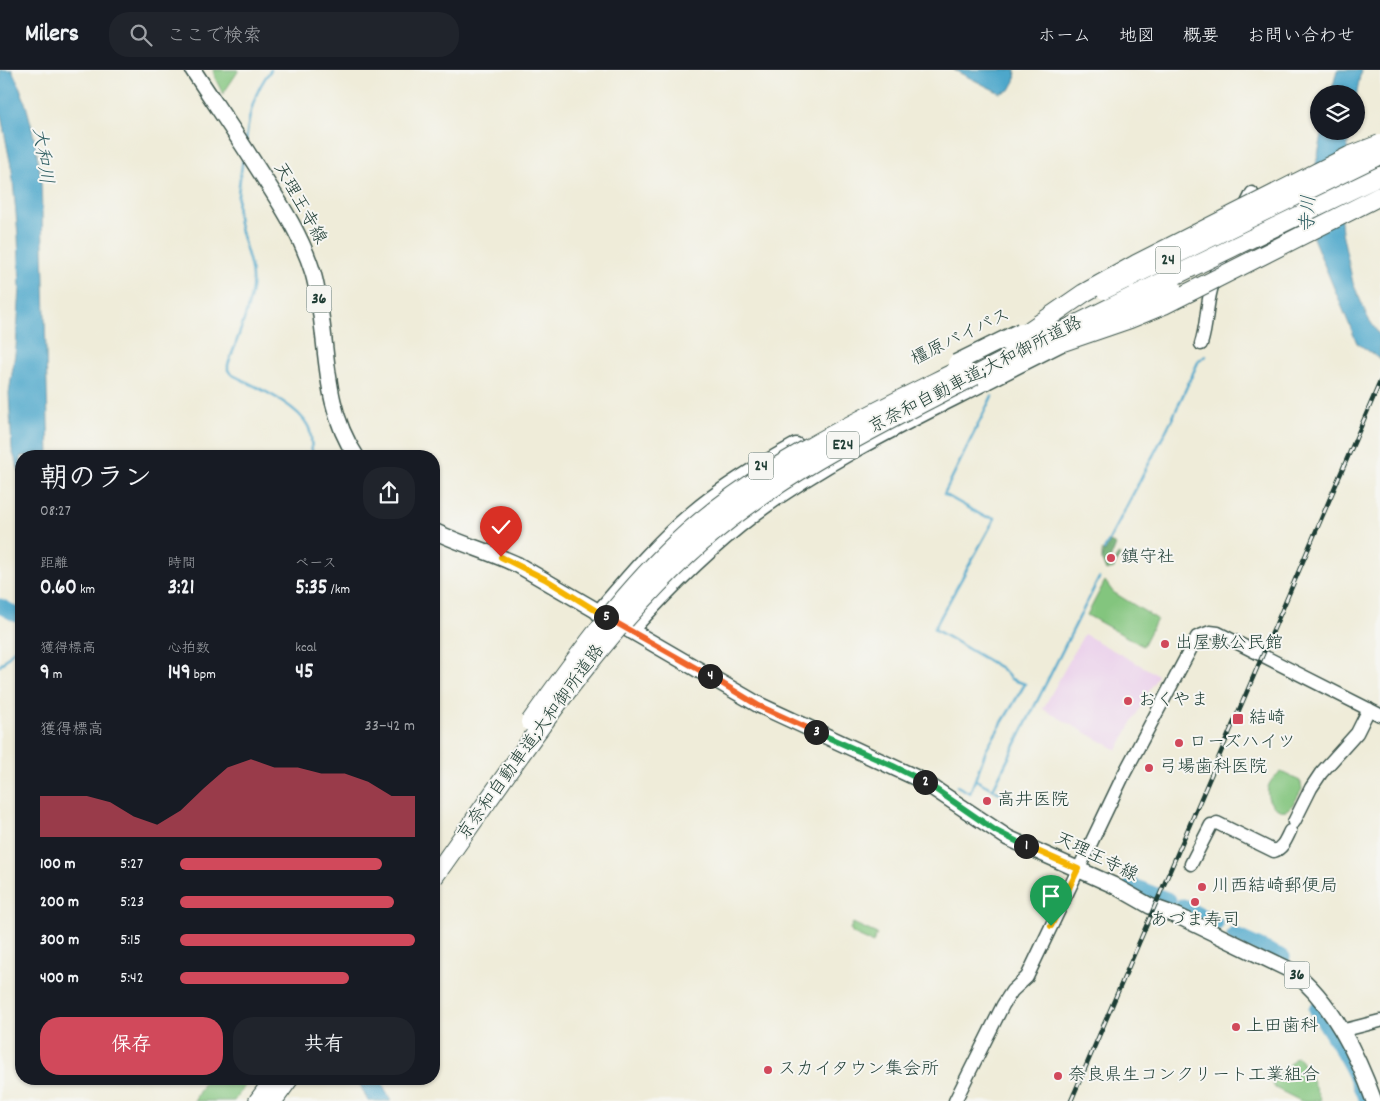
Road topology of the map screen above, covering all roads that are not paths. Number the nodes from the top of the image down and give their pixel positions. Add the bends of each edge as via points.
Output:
1 (193, 70) edge
2 (1380, 144) edge
3 (1380, 156) edge
4 (1380, 163) edge
5 (1380, 176) edge
6 (1380, 181) edge
7 (1252, 193) dead end
8 (1380, 196) edge
9 (1201, 344) dead end
10 (1013, 349) junction
11 (352, 450) edge
12 (440, 534) edge
13 (599, 613) junction
14 (630, 630) junction
15 (1375, 712) edge
16 (440, 848) edge
17 (1191, 864) dead end
18 (440, 869) edge
19 (1078, 869) junction
20 (1380, 1020) edge
21 (1341, 1031) junction
22 (270, 1085) edge
23 (285, 1085) edge
24 (258, 1101) edge
25 (273, 1101) edge
26 (955, 1101) edge
27 (1374, 1101) edge

1 - 11 main road, 天理王寺線 / 36 via 286,211 301,241 313,272 319,301 331,396
2 - 10 highway, bridge via 1349,156 1084,293
3 - 13 highway, 橿原バイパス / 24, bridge via 956,363 818,434 731,484 669,535
4 - 10 highway, 京奈和自動車道;大和御所道路 / E24, bridge
5 - 10 highway, 京奈和自動車道;大和御所道路 / E24, bridge
6 - 14 highway, 24, bridge via 900,425 796,484 755,512 697,561
7 - 9 street via 1217,270
8 - 10 highway, bridge via 1164,305 1047,348
10 - 16 highway, 京奈和自動車道;大和御所道路 / E24, bridge via 859,422 785,463 688,532 608,616
10 - 18 highway, 京奈和自動車道;大和御所道路 / E24, bridge via 794,473 758,497 700,544 616,630
12 - 13 main road, 天理王寺線 / 36 via 518,565
13 - 14 main road, 天理王寺線 / 36
14 - 19 main road, 天理王寺線 / 36 via 759,706 920,780 1008,838
15 - 17 street via 1316,780 1279,849 1274,851 1214,824
15 - 19 street via 1218,632 1197,637
19 - 21 main road, 天理王寺線 / 36 via 1292,971 1317,994
19 - 26 street via 1027,977 1003,1005
20 - 21 street
21 - 27 main road, 天理王寺線 / 36 via 1357,1057
22 - 24 highway
23 - 25 highway

